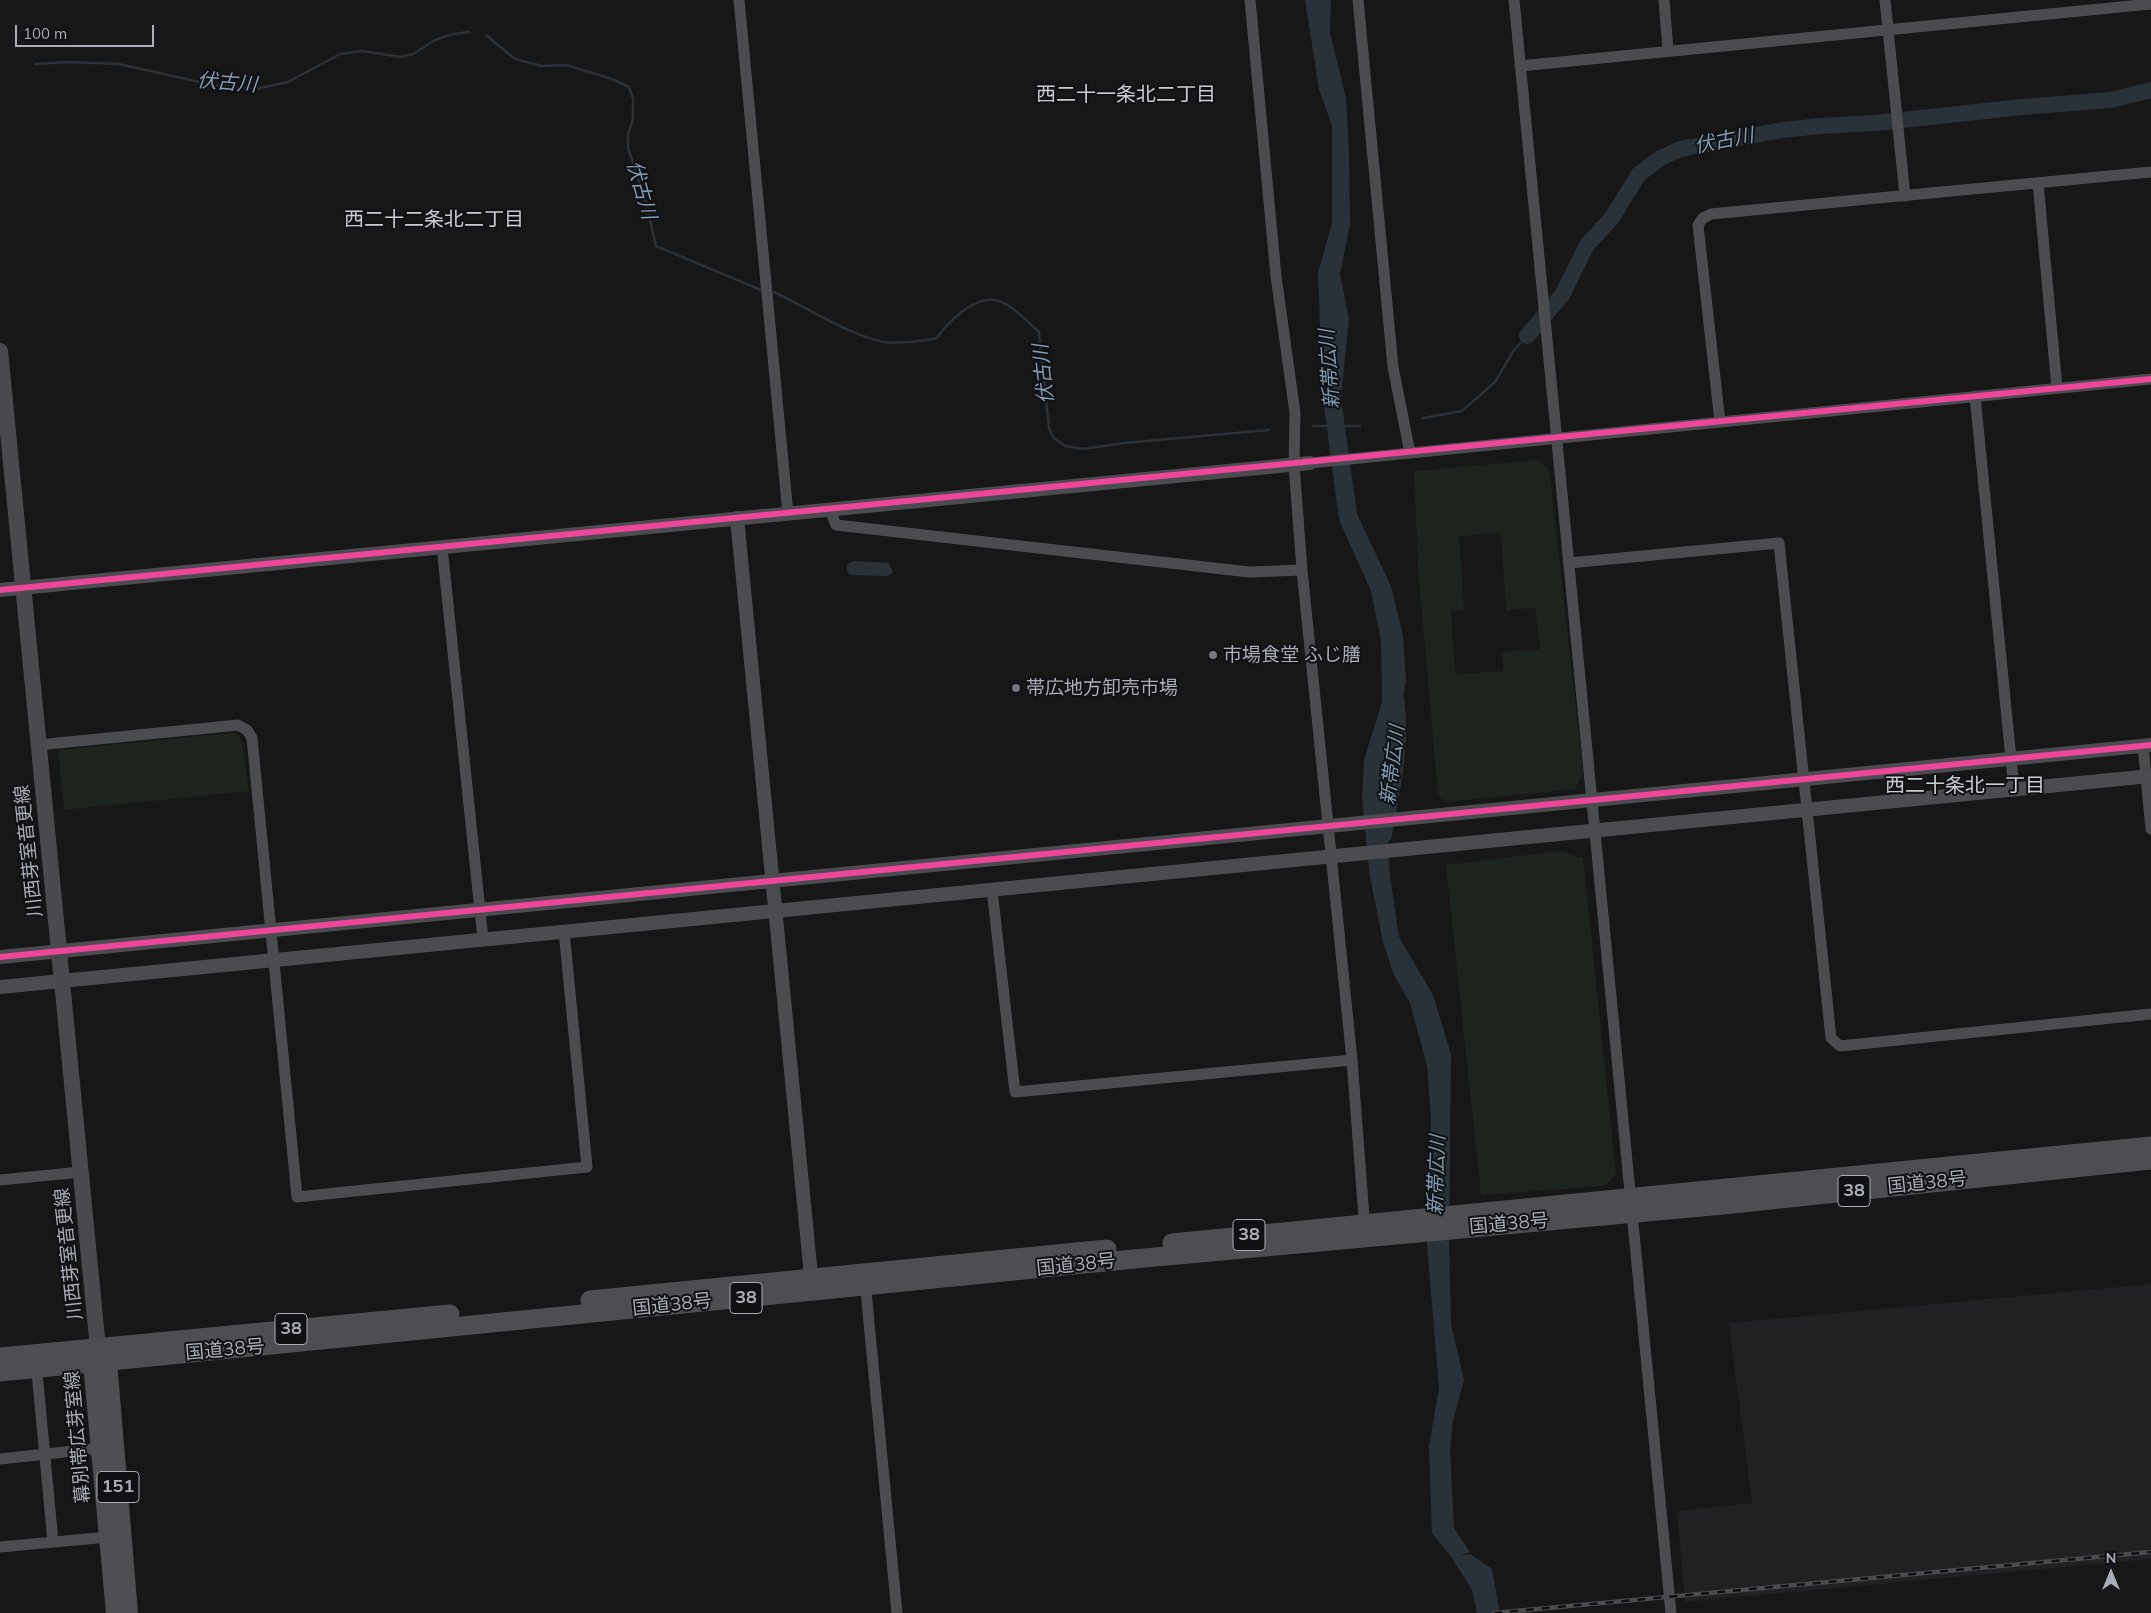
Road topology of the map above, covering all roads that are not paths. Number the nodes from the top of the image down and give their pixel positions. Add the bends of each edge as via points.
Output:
1 (739, 0) edge
2 (1250, 0) edge
3 (1358, 0) edge
4 (1514, 0) edge
5 (1664, 0) edge
6 (1885, 0) edge
7 (2099, 4) edge
8 (2151, 4) edge
9 (1888, 30) junction
10 (1668, 50) junction
11 (1520, 66) junction
12 (2151, 172) edge
13 (2038, 183) junction
14 (1904, 196) junction
15 (0, 350) edge
16 (2151, 379) edge
17 (2057, 388) junction
18 (1975, 396) junction
19 (2, 402) edge
20 (1720, 422) junction
21 (1556, 438) junction
22 (1410, 453) junction
23 (1310, 463) joint
24 (1294, 465) junction
25 (830, 510) junction
26 (788, 514) junction
27 (737, 518) junction
28 (442, 547) junction
29 (1568, 562) junction
30 (1302, 570) junction
31 (23, 588) junction
32 (0, 590) edge
33 (38, 745) junction
34 (2147, 745) edge
35 (2011, 759) junction
36 (2149, 776) edge
37 (1804, 780) junction
38 (2014, 789) junction
39 (1592, 800) junction
40 (1807, 809) junction
41 (1328, 826) junction
42 (2151, 829) edge
43 (1595, 831) junction
44 (1331, 856) junction
45 (772, 880) junction
46 (992, 890) junction
47 (479, 910) junction
48 (775, 910) junction
49 (272, 930) junction
50 (564, 931) junction
51 (482, 939) junction
52 (59, 951) junction
53 (0, 957) edge
54 (272, 959) junction
55 (62, 980) junction
56 (0, 987) edge
57 (2151, 1014) edge
58 (1352, 1060) junction
59 (2151, 1146) edge
60 (2151, 1160) edge
61 (80, 1172) junction
62 (0, 1180) edge
63 (1631, 1205) junction
64 (1374, 1230) junction
65 (865, 1280) junction
66 (812, 1285) junction
67 (99, 1357) junction
68 (0, 1358) edge
69 (36, 1361) junction
70 (0, 1372) edge
71 (101, 1448) junction
72 (45, 1454) junction
73 (0, 1459) edge
74 (108, 1537) junction
75 (53, 1542) junction
76 (0, 1547) edge
77 (115, 1613) edge
78 (129, 1613) edge
79 (897, 1613) edge
80 (1671, 1613) edge

1 - 26 street
2 - 24 street via 1276,276 1295,413
3 - 22 street via 1393,367
4 - 11 street
5 - 10 street
6 - 9 street
7 - 8 street
7 - 9 street
9 - 10 street
9 - 14 street
10 - 11 street
11 - 21 street
12 - 13 street
13 - 14 street
13 - 17 street
14 - 20 street via 1711,214 1698,224
15 - 19 main road, 川西芽室音更線
16 - 17 street
17 - 18 street
18 - 20 street
18 - 35 street
19 - 31 main road, 川西芽室音更線
20 - 21 street
21 - 22 street
21 - 29 street
22 - 23 street
23 - 24 street
24 - 25 street
24 - 30 street
25 - 26 street
25 - 30 street via 836,526 1249,572
26 - 27 street
27 - 28 street
27 - 45 street
28 - 31 street
28 - 47 street
29 - 37 street via 1779,543
29 - 39 street
30 - 41 street
31 - 32 street
31 - 33 main road, 川西芽室音更線
33 - 49 street via 238,725 247,730 252,738
33 - 52 main road, 川西芽室音更線
34 - 35 street
34 - 36 street
35 - 37 street
35 - 38 street
36 - 38 street
36 - 42 street
37 - 39 street
37 - 40 street
38 - 40 street
39 - 41 street
39 - 43 street
40 - 43 street
40 - 57 street via 1831,1038 1840,1046
41 - 44 street
41 - 45 street
43 - 44 street
43 - 63 street
44 - 46 street
44 - 58 street
45 - 47 street
45 - 48 street
46 - 48 street
46 - 58 street via 1015,1092
47 - 49 street
47 - 51 street
48 - 50 street
48 - 66 street
49 - 52 street
49 - 54 street
50 - 51 street
50 - 54 street via 587,1167 296,1197
51 - 54 street
52 - 53 street
52 - 55 main road, 川西芽室音更線
54 - 55 street
55 - 56 street
55 - 61 main road, 川西芽室音更線
58 - 64 street
59 - 63 highway, 国道38号 / 38
60 - 63 highway, 国道38号 / 38 via 1723,1205
61 - 62 street
61 - 67 main road, 川西芽室音更線
63 - 64 highway, 国道38号 / 38
63 - 80 street
64 - 65 highway, 国道38号 / 38
65 - 66 highway, 国道38号 / 38
65 - 79 street
66 - 67 highway, 国道38号 / 38
67 - 69 highway, 国道38号 / 38
67 - 71 main road, 幕別帯広芽室線 / 151
67 - 78 main road, 幕別帯広芽室線 / 151
68 - 69 highway, 国道38号 / 38
69 - 70 highway, 国道38号 / 38
69 - 72 street
71 - 72 street
71 - 74 main road, 幕別帯広芽室線 / 151
72 - 73 street
72 - 75 street
74 - 75 street
74 - 77 main road, 幕別帯広芽室線 / 151
75 - 76 street

